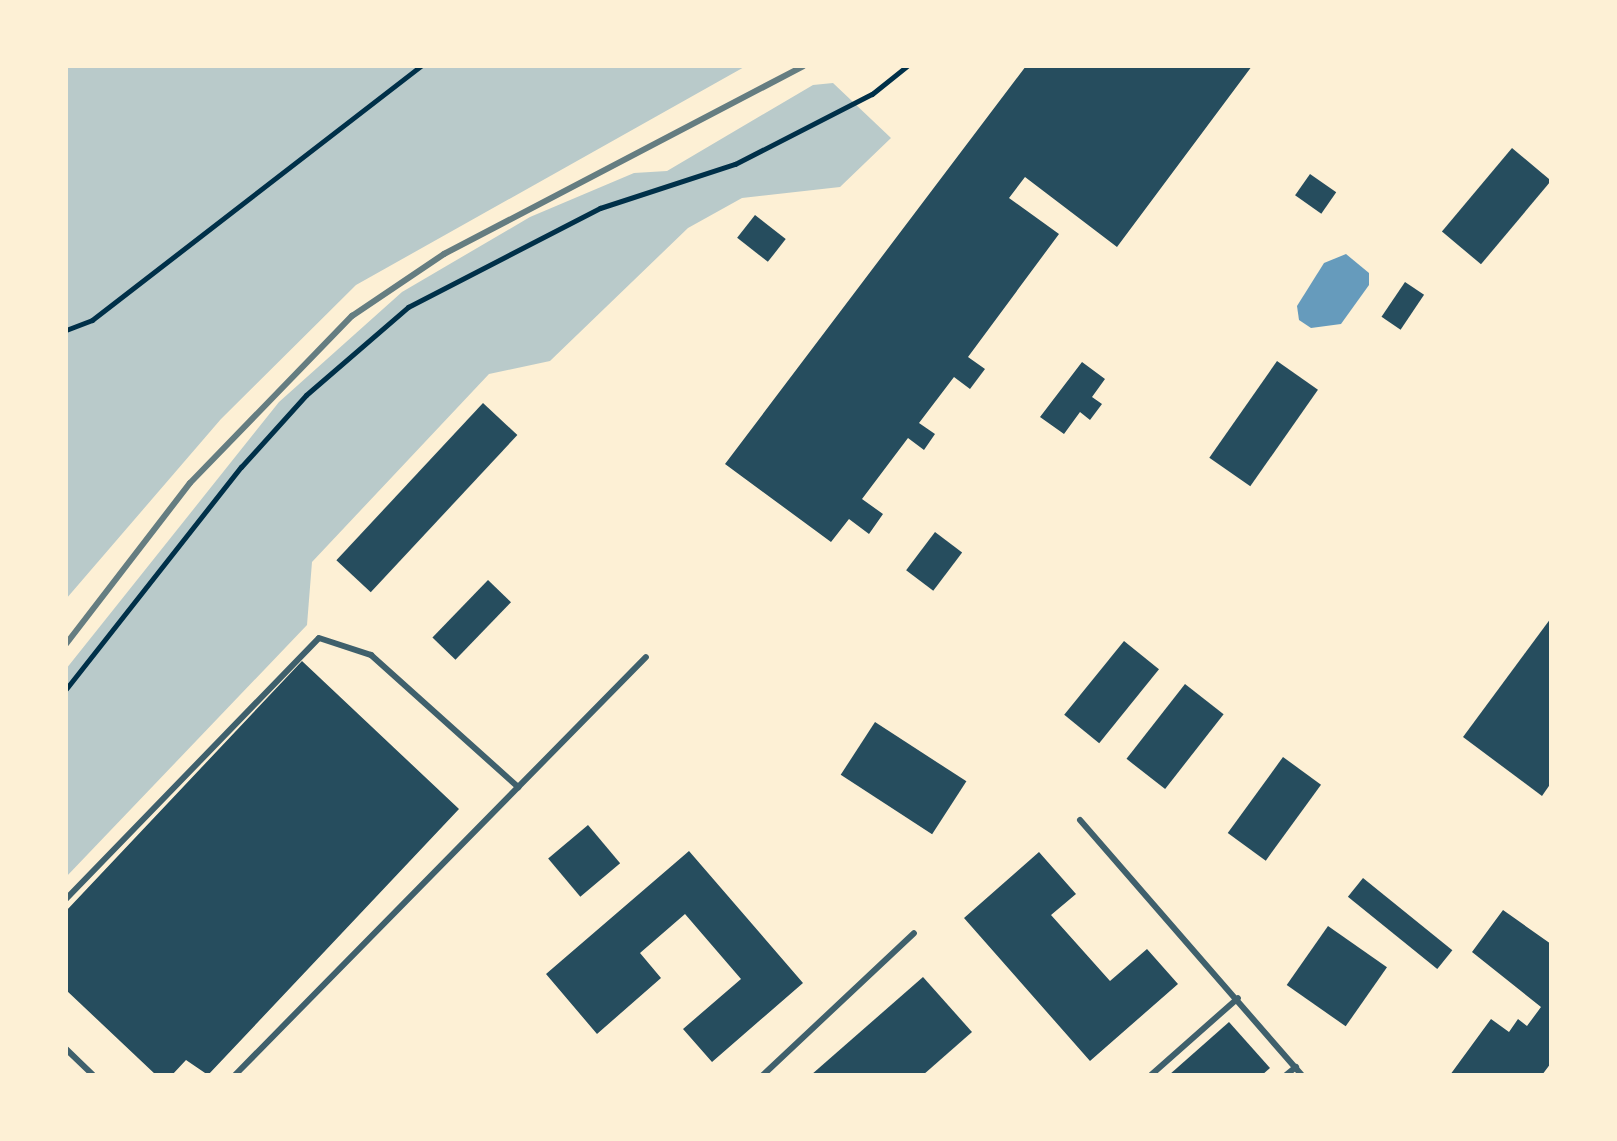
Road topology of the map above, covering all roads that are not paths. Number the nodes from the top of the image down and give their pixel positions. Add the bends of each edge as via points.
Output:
1 (646, 657) dead end
2 (518, 787) junction
3 (1080, 820) dead end
4 (66, 899) edge
5 (914, 933) dead end
6 (1238, 998) junction
7 (66, 1049) edge
8 (1296, 1067) junction
9 (93, 1075) edge
10 (235, 1075) edge
11 (763, 1075) edge
12 (1151, 1075) edge
13 (1286, 1075) edge
14 (1302, 1075) edge

1 - 2 lane
2 - 4 lane via 371,655 319,638
2 - 10 lane
3 - 6 lane
5 - 11 lane
6 - 8 lane
6 - 12 lane
7 - 9 lane
8 - 13 lane
8 - 14 lane

